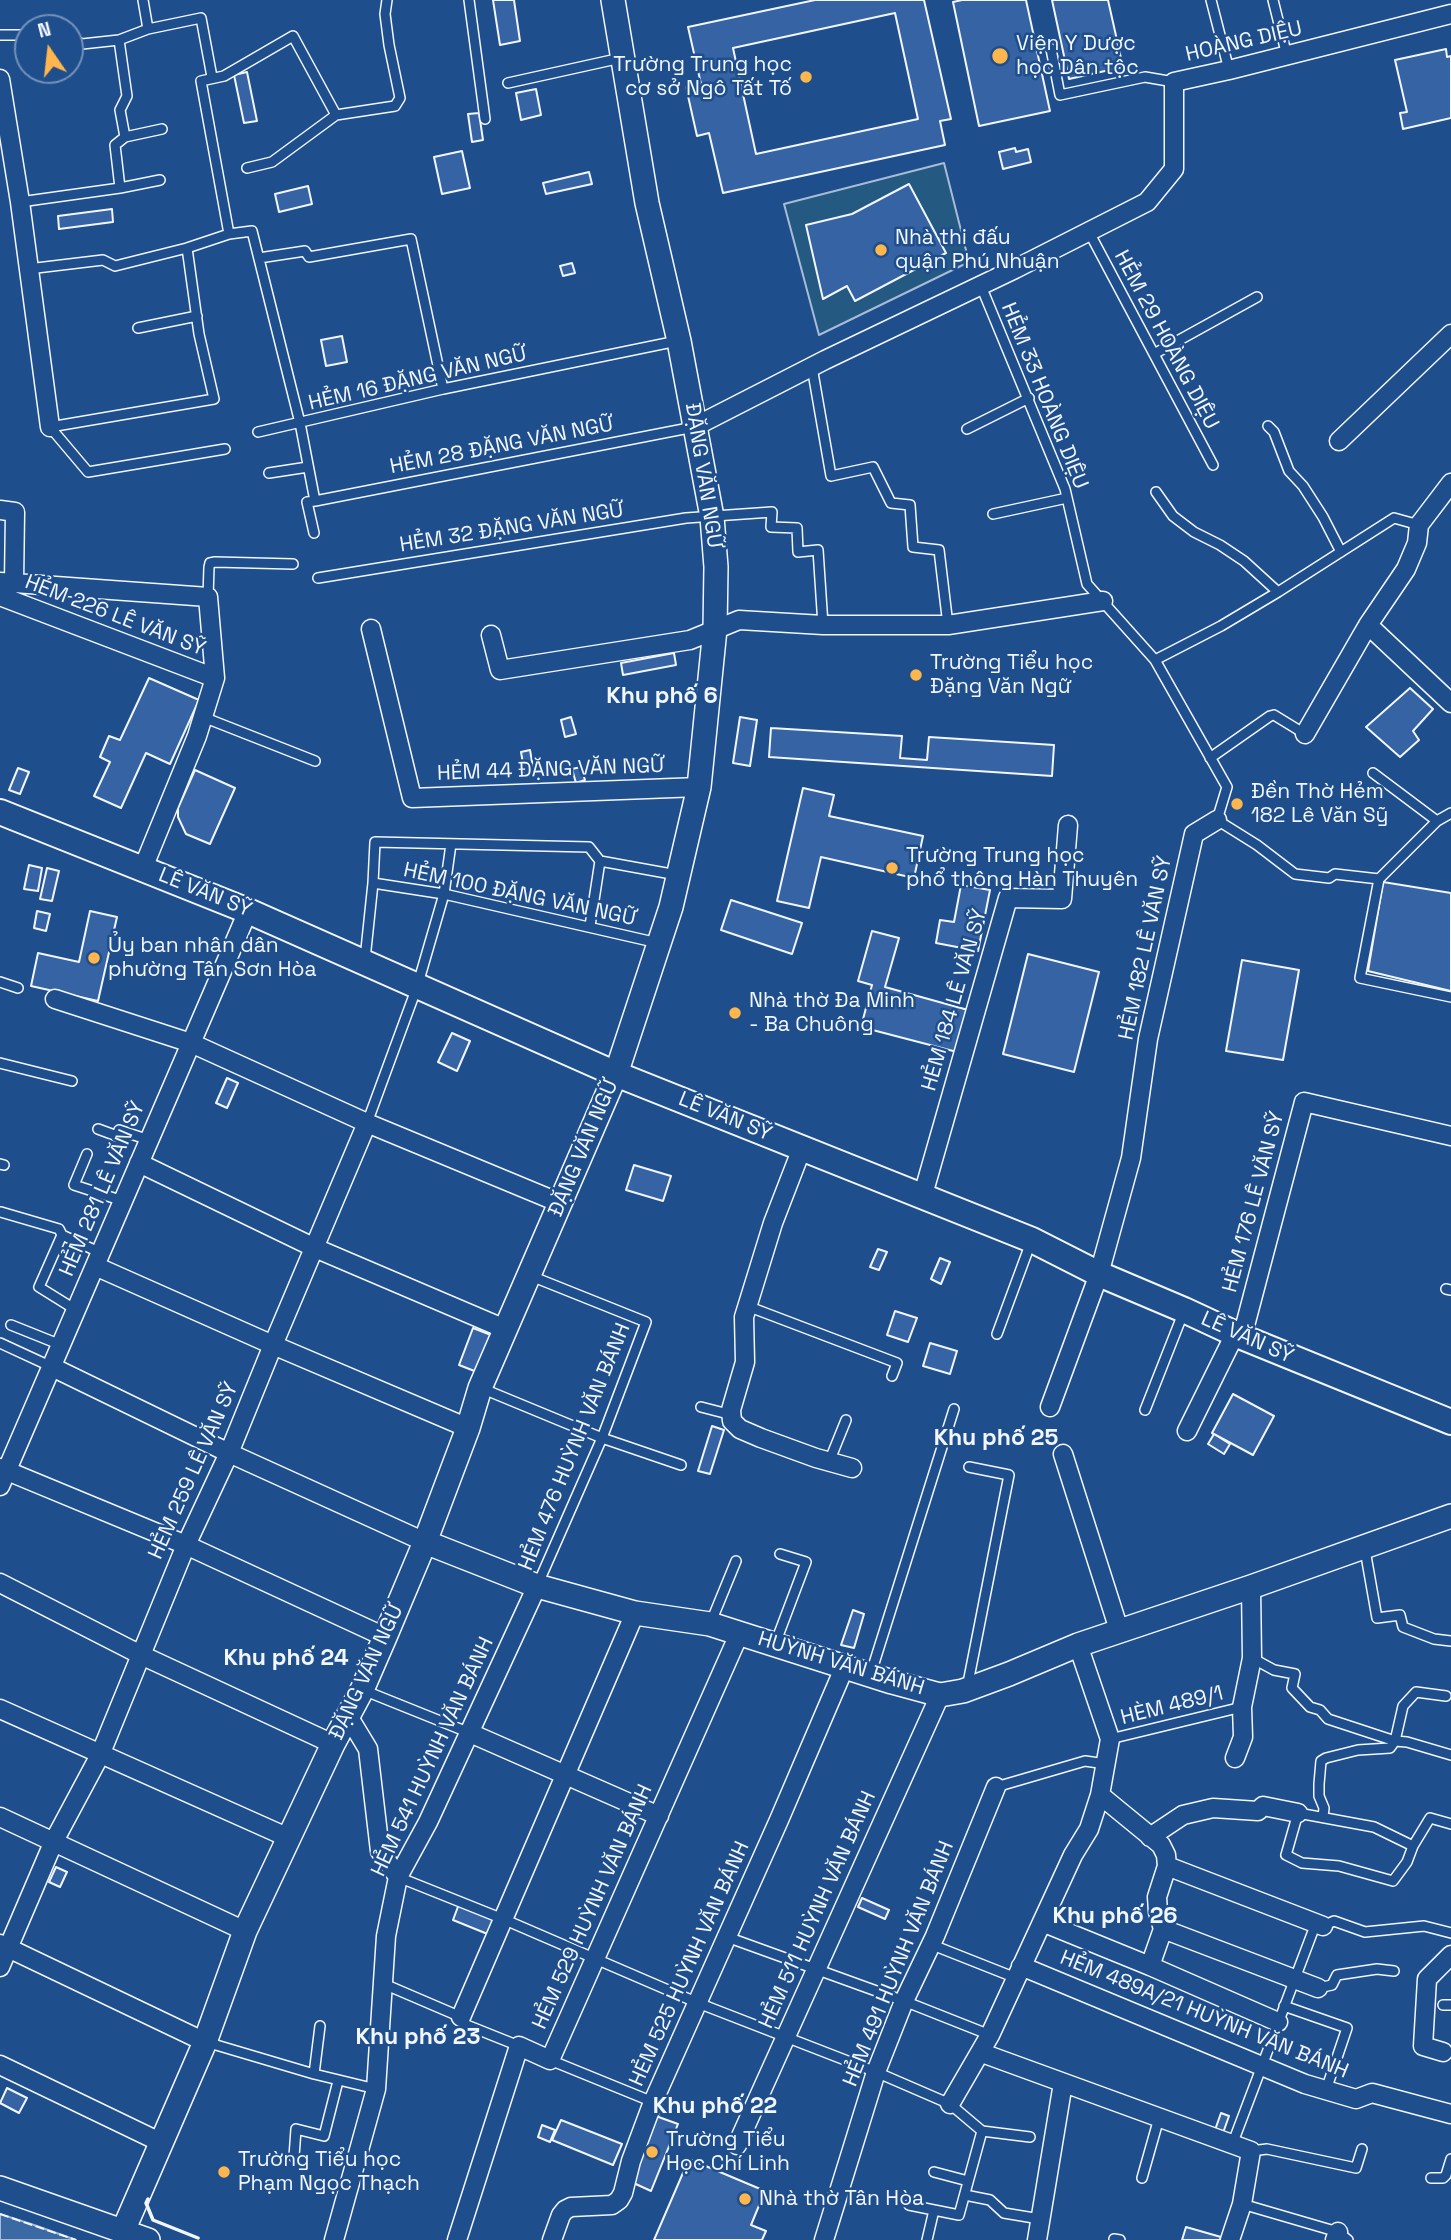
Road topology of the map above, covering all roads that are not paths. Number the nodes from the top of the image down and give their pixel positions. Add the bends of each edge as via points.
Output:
1 (143, 0) edge
2 (387, 0) edge
3 (469, 0) edge
4 (613, 0) edge
5 (1211, 0) edge
6 (1273, 0) edge
7 (1451, 14) edge
8 (148, 29) junction
9 (119, 40) junction
10 (84, 44) edge
11 (1051, 49) dead end
12 (1287, 56) junction
13 (622, 58) junction
14 (1229, 70) junction
15 (212, 77) junction
16 (0, 79) edge
17 (1174, 82) junction
18 (508, 83) dead end
19 (2, 109) edge
20 (336, 116) junction
21 (485, 119) dead end
22 (162, 129) dead end
23 (125, 137) junction
24 (247, 168) dead end
25 (160, 180) dead end
26 (120, 188) junction
27 (20, 202) junction
28 (1088, 232) junction
29 (229, 234) junction
30 (187, 248) junction
31 (259, 258) junction
32 (29, 269) junction
33 (981, 286) junction
34 (1257, 297) dead end
35 (197, 316) junction
36 (138, 328) dead end
37 (1451, 334) edge
38 (679, 341) junction
39 (1154, 354) junction
40 (812, 367) junction
41 (443, 389) junction
42 (1029, 398) junction
43 (300, 423) junction
44 (696, 426) junction
45 (1268, 426) dead end
46 (50, 427) junction
47 (967, 429) dead end
48 (258, 432) dead end
49 (1339, 441) dead end
50 (225, 449) dead end
51 (1213, 464) dead end
52 (308, 467) junction
53 (269, 473) dead end
54 (1451, 483) edge
55 (1156, 492) dead end
56 (1067, 498) junction
57 (315, 500) junction
58 (0, 510) edge
59 (993, 514) dead end
60 (712, 517) junction
61 (1419, 526) junction
62 (314, 533) dead end
63 (1341, 552) junction
64 (292, 564) dead end
65 (318, 578) dead end
66 (7, 582) edge
67 (1278, 592) junction
68 (0, 596) edge
69 (208, 597) junction
70 (1102, 601) junction
71 (823, 625) junction
72 (948, 625) junction
73 (1368, 625) junction
74 (371, 629) dead end
75 (715, 629) junction
76 (491, 635) dead end
77 (1155, 660) junction
78 (215, 678) junction
79 (1451, 703) edge
80 (202, 717) junction
81 (1305, 734) joint
82 (1210, 758) junction
83 (315, 761) dead end
84 (1373, 773) dead end
85 (699, 788) junction
86 (0, 812) edge
87 (1451, 813) edge
88 (1217, 820) junction
89 (1437, 821) junction
90 (1068, 825) dead end
91 (451, 844) junction
92 (600, 861) junction
93 (143, 868) junction
94 (678, 875) junction
95 (1379, 879) junction
96 (373, 883) junction
97 (444, 894) junction
98 (248, 911) junction
99 (590, 926) junction
100 (659, 943) junction
101 (364, 964) junction
102 (0, 982) edge
103 (417, 987) junction
104 (18, 988) dead end
105 (1451, 997) edge
106 (55, 999) dead end
107 (191, 1043) junction
108 (0, 1063) edge
109 (616, 1074) junction
110 (72, 1081) dead end
111 (367, 1123) junction
112 (99, 1129) dead end
113 (1451, 1136) edge
114 (149, 1140) junction
115 (802, 1148) junction
116 (86, 1154) dead end
117 (139, 1163) junction
118 (922, 1198) junction
119 (123, 1201) junction
120 (561, 1203) junction
121 (1, 1212) edge
122 (62, 1235) junction
123 (1032, 1240) junction
124 (315, 1248) junction
125 (98, 1259) junction
126 (1099, 1274) junction
127 (529, 1275) junction
128 (747, 1306) junction
129 (76, 1310) junction
130 (1184, 1310) junction
131 (11, 1325) dead end
132 (505, 1329) junction
133 (997, 1334) dead end
134 (1238, 1336) junction
135 (0, 1343) edge
136 (61, 1345) junction
137 (272, 1345) junction
138 (52, 1367) junction
139 (892, 1376) dead end
140 (481, 1388) junction
141 (701, 1406) dead end
142 (1050, 1407) dead end
143 (954, 1409) dead end
144 (1145, 1410) dead end
145 (732, 1415) junction
146 (846, 1420) dead end
147 (1451, 1422) edge
148 (468, 1428) junction
149 (1187, 1431) dead end
150 (602, 1438) junction
151 (229, 1453) junction
152 (1063, 1454) dead end
153 (830, 1462) junction
154 (681, 1465) dead end
155 (969, 1467) dead end
156 (852, 1468) dead end
157 (2, 1475) edge
158 (1451, 1516) edge
159 (425, 1542) junction
160 (186, 1545) junction
161 (1364, 1546) junction
162 (780, 1554) dead end
163 (736, 1561) dead end
164 (0, 1583) edge
165 (537, 1586) junction
166 (1251, 1587) junction
167 (635, 1612) junction
168 (710, 1624) junction
169 (1119, 1630) junction
170 (740, 1632) junction
171 (385, 1637) junction
172 (1451, 1641) edge
173 (775, 1644) junction
174 (1078, 1645) junction
175 (141, 1655) junction
176 (1252, 1658) junction
177 (845, 1666) junction
178 (870, 1674) junction
179 (362, 1690) junction
180 (966, 1690) junction
181 (940, 1695) junction
182 (1446, 1696) dead end
183 (1242, 1707) junction
184 (0, 1709) edge
185 (348, 1716) junction
186 (470, 1733) junction
187 (1110, 1739) junction
188 (1395, 1741) junction
189 (334, 1744) junction
190 (100, 1755) junction
191 (1451, 1755) edge
192 (1235, 1758) dead end
193 (1106, 1764) junction
194 (565, 1774) junction
195 (996, 1787) joint
196 (1100, 1795) junction
197 (1298, 1813) junction
198 (659, 1816) junction
199 (0, 1817) edge
200 (1323, 1817) junction
201 (1451, 1824) edge
202 (1150, 1837) junction
203 (289, 1838) junction
204 (54, 1841) junction
205 (1413, 1846) junction
206 (1167, 1866) junction
207 (398, 1877) junction
208 (503, 1919) junction
209 (1042, 1922) junction
210 (1319, 1925) junction
211 (1163, 1929) junction
212 (245, 1931) junction
213 (1451, 1933) edge
214 (727, 1937) junction
215 (930, 1944) junction
216 (4, 1946) edge
217 (1451, 1955) edge
218 (595, 1960) junction
219 (1150, 1966) junction
220 (0, 1967) edge
221 (816, 1970) junction
222 (1394, 1971) dead end
223 (1019, 1972) junction
224 (1295, 1979) junction
225 (384, 1984) junction
226 (1318, 1987) joint
227 (904, 2001) junction
228 (698, 2003) junction
229 (1281, 2014) junction
230 (461, 2017) junction
231 (320, 2025) dead end
232 (990, 2035) junction
233 (786, 2037) junction
234 (205, 2042) junction
235 (519, 2046) junction
236 (1443, 2052) dead end
237 (982, 2053) junction
238 (550, 2060) junction
239 (0, 2065) edge
240 (1262, 2066) junction
241 (876, 2072) junction
242 (314, 2074) junction
243 (338, 2081) junction
244 (1063, 2082) junction
245 (376, 2089) junction
246 (1326, 2090) junction
247 (653, 2102) junction
248 (950, 2104) junction
249 (1451, 2114) edge
250 (1158, 2118) junction
251 (982, 2131) junction
252 (1030, 2137) dead end
253 (162, 2143) junction
254 (737, 2145) dead end
255 (1231, 2145) junction
256 (1362, 2149) dead end
257 (1251, 2151) junction
258 (294, 2157) dead end
259 (1451, 2159) edge
260 (934, 2172) dead end
261 (1142, 2178) dead end
262 (1431, 2178) dead end
263 (968, 2181) junction
264 (0, 2188) edge
265 (965, 2195) junction
266 (1242, 2204) junction
267 (909, 2206) dead end
268 (934, 2210) junction
269 (1040, 2219) junction
270 (123, 2231) junction
271 (1340, 2237) edge
272 (148, 2240) edge
273 (334, 2240) edge
274 (457, 2240) edge
275 (552, 2240) edge
276 (824, 2240) edge
277 (927, 2240) edge
278 (1037, 2240) edge
279 (1230, 2240) edge

1 - 8 lane
2 - 20 lane via 388,45 400,98 395,106
3 - 21 lane
4 - 13 street, ĐẶNG VĂN NGỮ
5 - 14 lane
6 - 12 lane
7 - 12 street, HOÀNG DIỆU
8 - 9 lane
8 - 15 lane via 201,18
9 - 10 lane
9 - 23 lane via 127,96 120,110
11 - 17 lane via 1060,95 1145,77
12 - 14 street, HOÀNG DIỆU
13 - 18 lane
13 - 38 street, ĐẶNG VĂN NGỮ via 647,203
14 - 17 street, HOÀNG DIỆU
15 - 20 lane via 223,76 293,36
15 - 29 lane via 201,81
16 - 19 street
17 - 28 street, HOÀNG DIỆU via 1174,169 1147,202
19 - 27 street
20 - 24 lane via 272,162
22 - 23 lane
23 - 26 lane via 115,145
25 - 26 lane
26 - 27 lane
27 - 32 street
28 - 33 street, HOÀNG DIỆU
28 - 39 lane, HẺM 29 HOÀNG DIỆU
29 - 30 lane
29 - 31 lane, HẺM 16 ĐẶNG VĂN NGỮ via 252,231
30 - 32 lane via 115,267 103,260
30 - 35 lane
31 - 41 lane via 305,251 309,257 411,239
31 - 43 lane, HẺM 16 ĐẶNG VĂN NGỮ
32 - 46 street
33 - 40 street, HOÀNG DIỆU
33 - 42 lane, HẺM 33 HOÀNG DIỆU
34 - 39 lane
35 - 36 lane
35 - 46 lane via 214,399
37 - 49 street
38 - 41 lane, HẺM 16 ĐẶNG VĂN NGỮ
38 - 44 street, ĐẶNG VĂN NGỮ
39 - 51 lane, HẺM 29 HOÀNG DIỆU
40 - 44 street, HOÀNG DIỆU
40 - 72 lane via 831,476 873,467 891,503 910,505 913,547 939,550
41 - 43 lane, HẺM 16 ĐẶNG VĂN NGỮ
42 - 47 lane
42 - 56 lane, HẺM 33 HOÀNG DIỆU
43 - 48 lane
43 - 52 lane
44 - 57 lane, HẺM 28 ĐẶNG VĂN NGỮ
44 - 60 street, ĐẶNG VĂN NGỮ
45 - 63 lane via 1289,471 1310,496
46 - 50 lane via 88,472
52 - 53 lane
52 - 57 lane
54 - 61 street
55 - 67 lane via 1173,516 1244,561
56 - 59 lane
56 - 70 lane, HẺM 33 HOÀNG DIỆU via 1087,584
57 - 62 lane via 307,502
58 - 66 street via 15,512
60 - 65 lane, HẺM 32 ĐẶNG VĂN NGỮ
60 - 71 lane, HẺM 32 ĐẶNG VĂN NGỮ via 772,512 771,527 797,528 798,552 818,550
60 - 75 street, ĐẶNG VĂN NGỮ
61 - 63 lane via 1394,518
61 - 73 street via 1418,543 1406,569
63 - 67 lane
64 - 69 lane via 215,562 209,567
66 - 69 street, HẺM 226 LÊ VĂN SỸ
67 - 77 lane
68 - 78 street, HẺM 226 LÊ VĂN SỸ
69 - 78 street, HẺM 226 LÊ VĂN SỸ
70 - 72 street
70 - 77 lane, HẺM 33 HOÀNG DIỆU
71 - 72 street
71 - 75 street via 739,620
73 - 79 street
73 - 81 street
74 - 85 street, HẺM 44 ĐẶNG VĂN NGỮ via 412,798
75 - 76 street via 690,640 499,670
75 - 85 street, ĐẶNG VĂN NGỮ
77 - 82 lane
78 - 80 street, HẺM 226 LÊ VĂN SỸ
80 - 83 lane
80 - 93 street, HẺM 226 LÊ VĂN SỸ
81 - 82 lane via 1270,716
82 - 88 lane via 1227,787
84 - 89 lane
85 - 94 street, ĐẶNG VĂN NGỮ
86 - 93 main road, LÊ VĂN SỸ
87 - 89 lane
88 - 95 lane via 1295,874
88 - 126 street, HẺM 182 LÊ VĂN SỸ via 1194,834 1148,1040 1131,1158
89 - 95 lane
90 - 118 street, HẺM 184 LÊ VĂN SỸ via 1062,899 1008,898
91 - 92 lane via 589,847
91 - 96 lane via 375,842
91 - 97 lane, HẺM 259 LÊ VĂN SỸ
92 - 94 lane
92 - 99 lane
93 - 98 main road, LÊ VĂN SỸ
94 - 100 street, ĐẶNG VĂN NGỮ
95 - 105 lane via 1360,978
96 - 97 lane, HẺM 100 ĐẶNG VĂN NGỮ
96 - 101 lane
97 - 99 lane, HẺM 100 ĐẶNG VĂN NGỮ
97 - 103 lane, HẺM 259 LÊ VĂN SỸ
98 - 101 main road, LÊ VĂN SỸ
98 - 107 street, HẺM 281 LÊ VĂN SỸ
99 - 100 lane, HẺM 100 ĐẶNG VĂN NGỮ
100 - 109 street, ĐẶNG VĂN NGỮ
101 - 103 main road, LÊ VĂN SỸ
102 - 104 lane
103 - 109 main road, LÊ VĂN SỸ
103 - 111 lane, HẺM 259 LÊ VĂN SỸ
106 - 107 street
107 - 111 street
107 - 114 street, HẺM 281 LÊ VĂN SỸ
108 - 110 lane
109 - 115 main road, LÊ VĂN SỸ
109 - 120 street, ĐẶNG VĂN NGỮ
111 - 120 street
111 - 124 street, HẺM 259 LÊ VĂN SỸ
112 - 114 lane
113 - 134 street, HẺM 176 LÊ VĂN SỸ via 1304,1102
114 - 117 street, HẺM 281 LÊ VĂN SỸ
115 - 118 main road, LÊ VĂN SỸ
115 - 128 street
116 - 119 lane via 74,1185
117 - 119 street, HẺM 281 LÊ VĂN SỸ
117 - 124 street
118 - 123 main road, LÊ VĂN SỸ
119 - 125 street, HẺM 281 LÊ VĂN SỸ
120 - 127 street, ĐẶNG VĂN NGỮ
121 - 122 lane via 59,1228
122 - 125 lane
122 - 129 lane via 39,1287
123 - 126 main road, LÊ VĂN SỸ
123 - 133 lane
124 - 132 street
124 - 137 street, HẺM 259 LÊ VĂN SỸ
125 - 129 street, HẺM 281 LÊ VĂN SỸ
125 - 137 street
126 - 130 main road, LÊ VĂN SỸ
126 - 142 street, HẺM 182 LÊ VĂN SỸ
127 - 132 street, ĐẶNG VĂN NGỮ
127 - 150 lane, HẺM 476 HUỲNH VĂN BÁNH via 646,1322
128 - 139 lane via 897,1363
128 - 145 street via 746,1362
129 - 136 street, HẺM 281 LÊ VĂN SỸ
130 - 134 main road, LÊ VĂN SỸ
130 - 144 lane
131 - 136 lane
132 - 140 street, ĐẶNG VĂN NGỮ
134 - 147 main road, LÊ VĂN SỸ
134 - 149 street
135 - 138 lane
136 - 138 street, HẺM 281 LÊ VĂN SỸ
137 - 148 street
137 - 151 street, HẺM 259 LÊ VĂN SỸ
138 - 151 street
138 - 157 street, HẺM 281 LÊ VĂN SỸ
140 - 148 street, ĐẶNG VĂN NGỮ
140 - 150 lane
141 - 145 lane
143 - 178 lane
145 - 153 street via 740,1429
146 - 153 lane
148 - 159 street, ĐẶNG VĂN NGỮ
150 - 154 lane
150 - 165 lane, HẺM 476 HUỲNH VĂN BÁNH
151 - 159 street
151 - 160 street, HẺM 259 LÊ VĂN SỸ
152 - 169 street
153 - 156 street
155 - 180 lane via 1009,1475
157 - 160 street
158 - 161 street, HUỲNH VĂN BÁNH
159 - 165 street, HUỲNH VĂN BÁNH
159 - 171 street, ĐẶNG VĂN NGỮ
160 - 171 street
160 - 175 street, HẺM 259 LÊ VĂN SỸ
161 - 166 street, HUỲNH VĂN BÁNH
161 - 172 lane via 1377,1618 1400,1615 1403,1627
162 - 173 lane via 806,1562
163 - 168 lane
164 - 175 street
165 - 167 street, HUỲNH VĂN BÁNH
165 - 186 street, HẺM 541 HUỲNH VĂN BÁNH
166 - 169 street, HUỲNH VĂN BÁNH
166 - 176 street
167 - 168 street, HUỲNH VĂN BÁNH
167 - 194 street
168 - 170 street, HUỲNH VĂN BÁNH
169 - 174 street, HUỲNH VĂN BÁNH
170 - 173 street, HUỲNH VĂN BÁNH
170 - 198 street, HẺM 529 HUỲNH VĂN BÁNH
171 - 179 street, ĐẶNG VĂN NGỮ
173 - 177 street, HUỲNH VĂN BÁNH
174 - 180 street, HUỲNH VĂN BÁNH
174 - 187 street
175 - 189 street
175 - 190 street, HẺM 259 LÊ VĂN SỸ
176 - 183 street
176 - 188 lane via 1274,1670 1296,1674 1292,1688 1328,1719
177 - 178 street, HUỲNH VĂN BÁNH
177 - 214 street, HẺM 525 HUỲNH VĂN BÁNH
178 - 181 street, HUỲNH VĂN BÁNH
179 - 185 street, ĐẶNG VĂN NGỮ
179 - 186 lane
180 - 181 street, HUỲNH VĂN BÁNH
181 - 221 street, HẺM 511 HUỲNH VĂN BÁNH
182 - 188 lane via 1416,1692 1403,1706
183 - 187 lane, HÈM 489/1
183 - 192 street via 1243,1737
184 - 190 street
185 - 189 street, ĐẶNG VĂN NGỮ
185 - 207 street via 368,1749 380,1851
186 - 194 street, HẺM 529 HUỲNH VĂN BÁNH
186 - 207 street, HẺM 541 HUỲNH VĂN BÁNH
187 - 193 street
188 - 191 lane
188 - 200 lane via 1390,1748 1358,1750 1321,1761
189 - 203 street, ĐẶNG VĂN NGỮ
190 - 203 street
190 - 204 street, HẺM 259 LÊ VĂN SỸ
193 - 195 lane via 1085,1762
193 - 196 street
194 - 198 street, HẺM 529 HUỲNH VĂN BÁNH
194 - 208 street
195 - 215 street, HẺM 491 HUỲNH VĂN BÁNH
196 - 202 street
196 - 209 street via 1089,1829
197 - 200 lane
197 - 202 street via 1263,1806 1258,1811 1213,1808 1183,1815
197 - 205 lane via 1286,1855 1301,1863 1339,1866 1393,1881
198 - 218 street, HẺM 529 HUỲNH VĂN BÁNH
199 - 204 street
200 - 205 lane via 1374,1827
201 - 205 lane via 1430,1818
202 - 206 street via 1161,1845
203 - 212 street, ĐẶNG VĂN NGỮ
204 - 212 street
204 - 216 street, HẺM 259 LÊ VĂN SỸ
206 - 210 street
206 - 211 street via 1157,1897
207 - 208 lane
207 - 225 street, HẺM 541 HUỲNH VĂN BÁNH via 386,1936
208 - 218 lane
208 - 230 street
209 - 219 street
209 - 223 street
210 - 213 lane via 1334,1921 1365,1933 1424,1926
210 - 224 lane
211 - 219 street
211 - 224 street
212 - 234 street, ĐẶNG VĂN NGỮ
214 - 221 lane
214 - 228 street, HẺM 525 HUỲNH VĂN BÁNH
215 - 223 lane
215 - 227 street, HẺM 491 HUỲNH VĂN BÁNH
216 - 220 street, HẺM 259 LÊ VĂN SỸ
216 - 234 street
217 - 236 street via 1427,1979 1423,2046
218 - 228 lane
218 - 238 street, HẺM 529 HUỲNH VĂN BÁNH
219 - 229 street
221 - 227 lane
221 - 233 street, HẺM 511 HUỲNH VĂN BÁNH
222 - 226 lane via 1337,1975 1332,1985
223 - 232 street
223 - 240 street, HẺM 489A/21 HUỲNH VĂN BÁNH
224 - 226 street
224 - 229 lane
225 - 230 lane
225 - 245 street, HẺM 541 HUỲNH VĂN BÁNH
227 - 232 lane
227 - 241 street, HẺM 491 HUỲNH VĂN BÁNH
228 - 233 lane
228 - 247 street, HẺM 525 HUỲNH VĂN BÁNH
229 - 240 lane
229 - 246 lane via 1347,2028
230 - 235 lane via 464,2024
231 - 242 lane
232 - 237 street
233 - 241 lane
233 - 254 street, HẺM 511 HUỲNH VĂN BÁNH
234 - 242 lane
234 - 253 street, ĐẶNG VĂN NGỮ
235 - 238 street, HẺM 529 HUỲNH VĂN BÁNH
235 - 274 street, HẺM 529 HUỲNH VĂN BÁNH
237 - 244 street
237 - 248 street
238 - 247 lane
239 - 253 street
240 - 246 street, HẺM 489A/21 HUỲNH VĂN BÁNH
240 - 255 lane
241 - 248 lane
241 - 276 street, HẺM 491 HUỲNH VĂN BÁNH
242 - 243 lane
243 - 245 lane
243 - 258 lane via 324,2136 296,2129
244 - 250 street
244 - 269 street
245 - 273 street, HẺM 541 HUỲNH VĂN BÁNH
246 - 249 street, HẺM 489A/21 HUỲNH VĂN BÁNH via 1356,2099 1373,2093
247 - 275 street, HẺM 525 HUỲNH VĂN BÁNH via 619,2200 612,2205 565,2210
248 - 251 lane
250 - 255 street
250 - 261 lane
251 - 252 lane
251 - 263 lane
253 - 270 street, ĐẶNG VĂN NGỮ
255 - 257 street
256 - 257 lane via 1356,2168 1267,2149
257 - 266 street
259 - 262 lane via 1443,2178
260 - 263 lane
263 - 265 lane
264 - 270 street
265 - 268 lane via 960,2215
265 - 269 lane via 990,2200 1004,2213
266 - 271 lane
266 - 279 street
267 - 268 lane
268 - 277 lane
269 - 278 street
270 - 272 street

